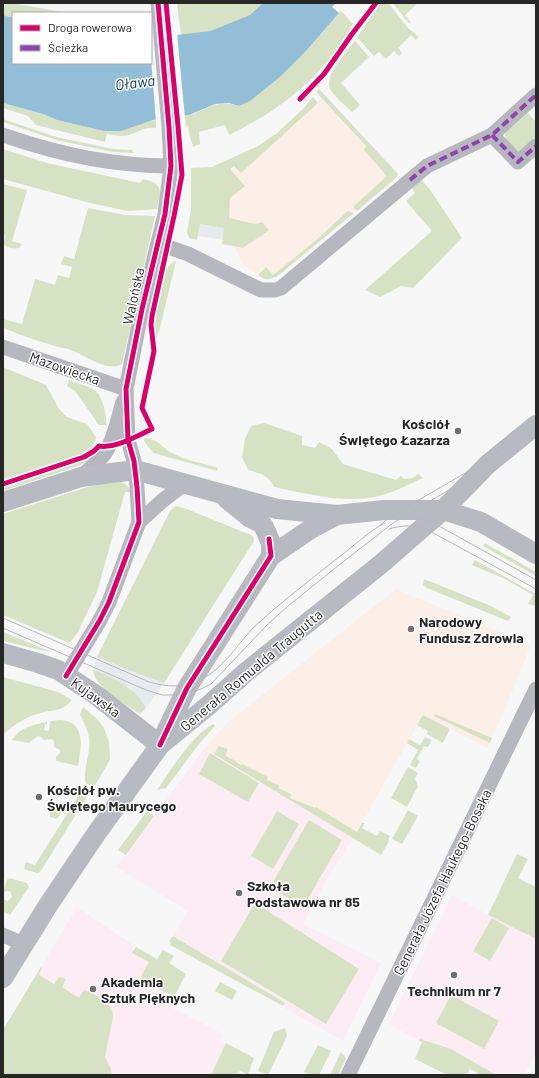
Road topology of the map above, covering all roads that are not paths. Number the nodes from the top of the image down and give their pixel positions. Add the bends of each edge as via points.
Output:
1 (158, 3) edge
2 (536, 95) edge
3 (3, 135) edge
4 (492, 135) junction
5 (536, 146) edge
6 (171, 166) junction
7 (157, 246) junction
8 (3, 346) edge
9 (126, 389) junction
10 (536, 425) edge
11 (135, 470) junction
12 (81, 477) junction
13 (184, 484) junction
14 (222, 495) junction
15 (3, 502) edge
16 (443, 510) junction
17 (337, 515) junction
18 (139, 522) junction
19 (536, 554) edge
20 (271, 556) junction
21 (3, 653) edge
22 (66, 676) junction
23 (536, 689) edge
24 (160, 745) junction
25 (3, 935) edge
26 (23, 944) junction
27 (3, 978) edge
28 (348, 1075) edge

1 - 6 street, Walońska via 170,127
2 - 4 street
3 - 6 street via 49,150 112,162
4 - 5 street via 518,162
4 - 7 street via 427,166 286,284 275,290 261,290 188,254
6 - 7 street, Walońska via 168,195
7 - 9 street, Walońska
8 - 9 street, Mazowiecka
9 - 11 street, Walońska via 128,440
9 - 12 street via 109,446 101,459
10 - 16 main road, Generała Romualda Traugutta via 488,464
11 - 12 main road
11 - 13 main road
11 - 18 street, Walońska
12 - 15 main road
13 - 14 main road
13 - 18 street
14 - 17 main road via 277,509
14 - 20 main road via 249,517 261,523 271,543
16 - 17 main road via 384,510
16 - 19 main road via 481,522
16 - 24 main road, Generała Romualda Traugutta
17 - 20 main road via 309,530
18 - 22 street via 109,602
20 - 24 main road via 187,688
21 - 22 main road, Kujawska via 58,670
22 - 24 main road, Kujawska via 96,695
23 - 28 street, Generała Józefa Haukego-Bosaka
24 - 26 main road, Generała Romualda Traugutta via 93,838
25 - 26 street
26 - 27 main road, Generała Romualda Traugutta

